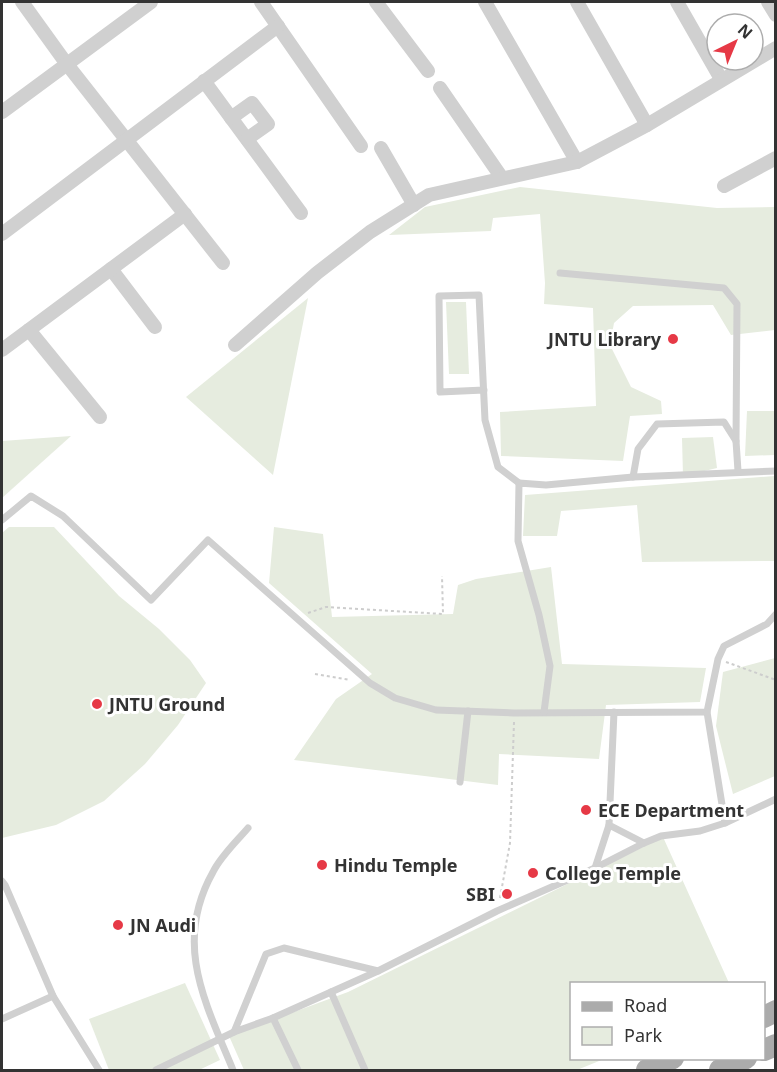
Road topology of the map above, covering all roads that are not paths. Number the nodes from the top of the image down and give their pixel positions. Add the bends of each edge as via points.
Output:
1 (22, 2) edge
2 (151, 2) edge
3 (261, 2) edge
4 (376, 2) edge
5 (485, 2) edge
6 (577, 2) edge
7 (677, 2) edge
8 (768, 2) edge
9 (776, 15) edge
10 (278, 26) junction
11 (776, 48) edge
12 (66, 63) junction
13 (428, 71) dead end
14 (721, 79) junction
15 (204, 81) junction
16 (440, 88) dead end
17 (2, 112) edge
18 (231, 118) junction
19 (647, 125) junction
20 (125, 139) junction
21 (247, 139) junction
22 (360, 146) dead end
23 (381, 148) dead end
24 (776, 158) edge
25 (577, 162) junction
26 (502, 178) junction
27 (724, 186) dead end
28 (414, 205) junction
29 (301, 213) dead end
30 (185, 214) junction
31 (2, 234) edge
32 (223, 262) dead end
33 (111, 269) junction
34 (560, 273) dead end
35 (156, 327) dead end
36 (29, 330) junction
37 (235, 345) dead end
38 (2, 350) edge
39 (484, 390) junction
40 (100, 417) dead end
41 (736, 441) junction
42 (738, 471) junction
43 (776, 471) edge
44 (633, 477) junction
45 (519, 483) junction
46 (2, 520) edge
47 (776, 614) edge
48 (468, 711) junction
49 (544, 712) junction
50 (614, 712) junction
51 (707, 712) junction
52 (460, 782) dead end
53 (776, 799) edge
54 (725, 823) junction
55 (609, 825) junction
56 (248, 828) dead end
57 (644, 843) junction
58 (595, 868) junction
59 (2, 881) edge
60 (378, 971) junction
61 (331, 992) junction
62 (53, 996) junction
63 (2, 1018) edge
64 (273, 1018) junction
65 (234, 1032) junction
66 (220, 1039) junction
67 (671, 1060) edge
68 (744, 1060) edge
69 (99, 1071) edge
70 (156, 1071) edge
71 (232, 1071) edge
72 (298, 1071) edge
73 (365, 1071) edge
74 (647, 1071) edge
75 (720, 1071) edge

1 - 12 street
2 - 12 street
3 - 10 street
4 - 13 street
5 - 25 street
6 - 19 street
7 - 14 street
8 - 9 street
10 - 15 street
10 - 22 street
11 - 14 street
12 - 17 street
12 - 20 street
14 - 19 street
15 - 18 street
15 - 20 street
16 - 26 street
18 - 21 street
18 - 21 street via 252,103 268,124
19 - 25 street
20 - 30 street
20 - 31 street
21 - 29 street
23 - 28 street
24 - 27 street
25 - 26 street
26 - 28 street via 429,195
28 - 37 street via 370,232 317,273
30 - 32 street
30 - 33 street
33 - 35 street
33 - 36 street
34 - 41 lane via 724,288 737,304
36 - 38 street
36 - 40 street
39 - 39 lane via 440,392 439,296 479,295
39 - 45 lane via 485,420 498,467
41 - 42 lane
41 - 44 lane via 724,422 657,424 638,449
42 - 43 lane
42 - 44 lane
44 - 45 lane via 546,485
45 - 49 lane via 518,541 550,666
46 - 48 lane via 31,496 63,516 151,600 208,540 370,683 395,698 436,710
47 - 51 lane via 767,624 724,646
48 - 49 lane
48 - 52 lane
49 - 50 lane
50 - 51 lane
50 - 55 lane
51 - 54 lane
53 - 54 lane
54 - 57 lane
55 - 57 lane
55 - 58 lane
56 - 66 lane via 214,870 198,905 194,950 201,993
57 - 58 lane
58 - 60 lane via 497,911
59 - 62 lane
60 - 61 lane
60 - 65 lane via 284,948 266,954
61 - 64 lane
61 - 73 lane
62 - 63 lane
62 - 69 lane
64 - 65 lane
64 - 72 lane
65 - 66 lane
66 - 70 lane
66 - 71 lane
67 - 74 main road
68 - 75 main road

